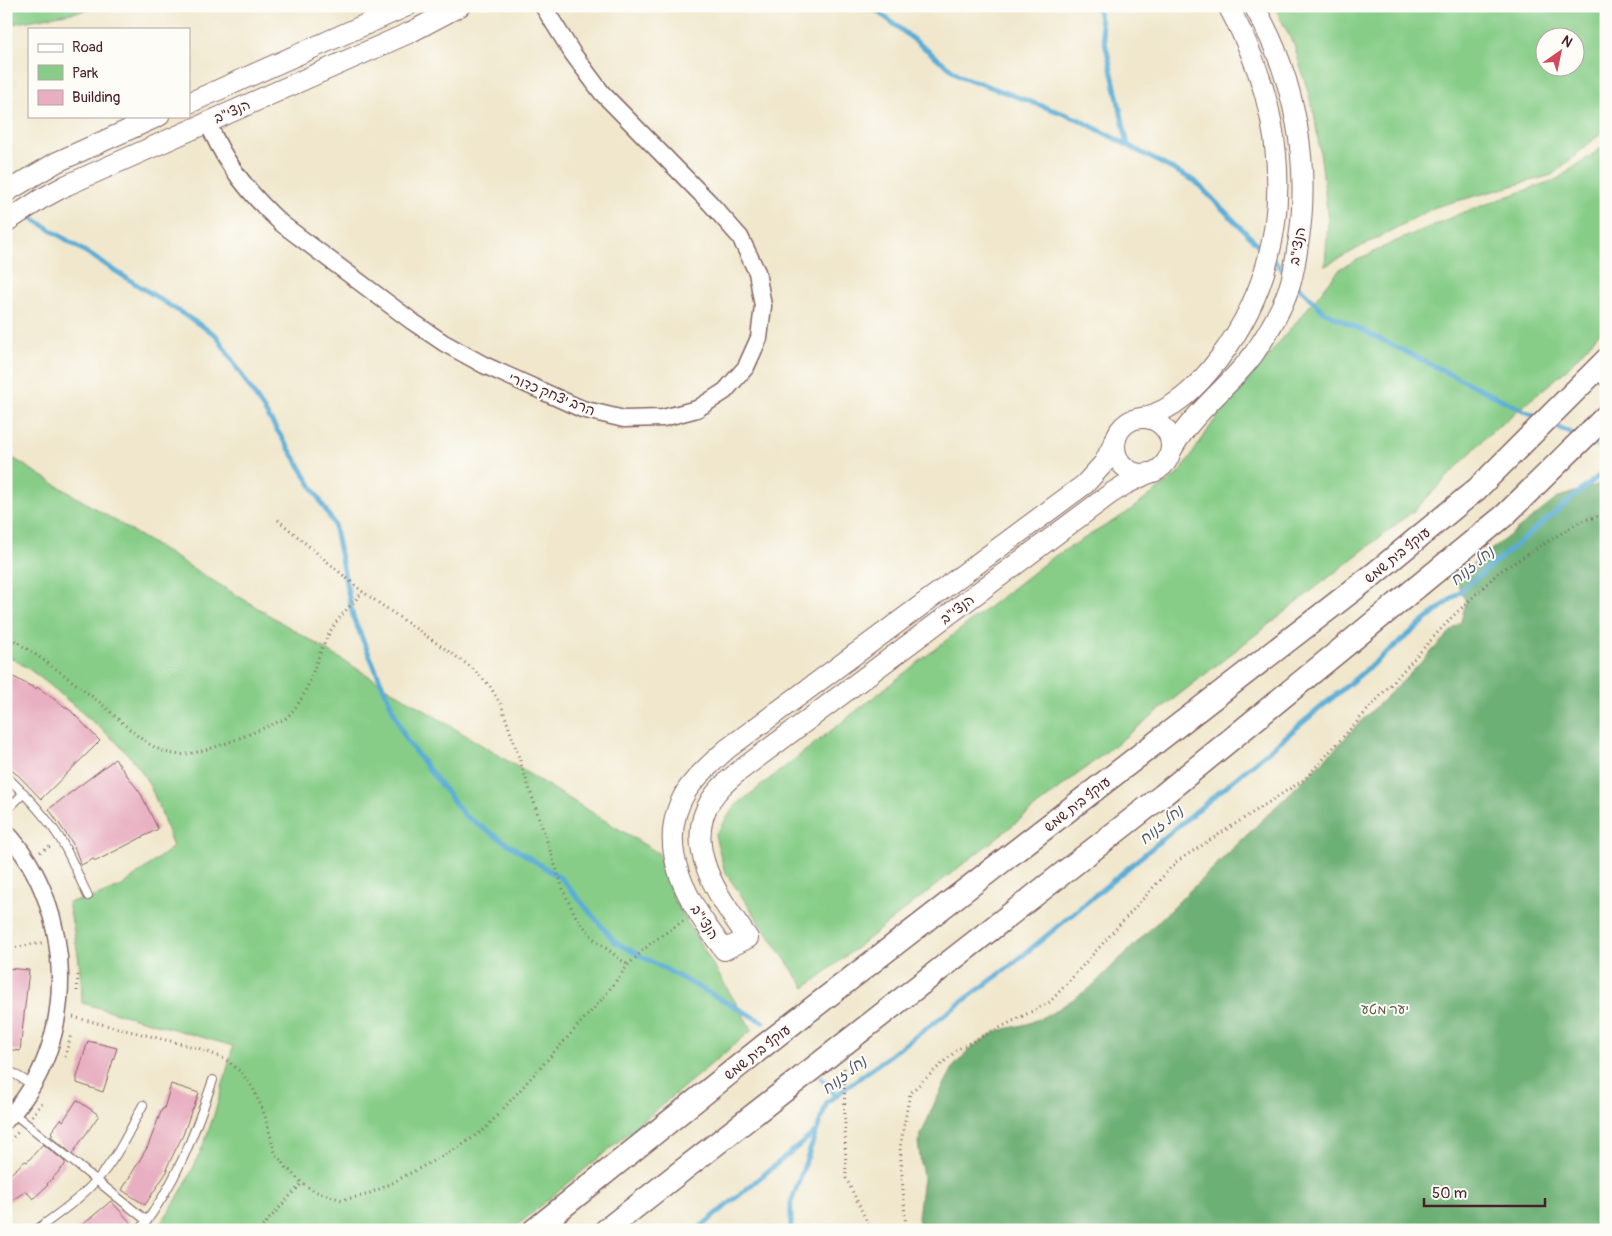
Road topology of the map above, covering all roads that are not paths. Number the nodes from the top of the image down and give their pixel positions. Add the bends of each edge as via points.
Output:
1 (407, 6) edge
2 (460, 6) edge
3 (542, 6) edge
4 (1228, 6) edge
5 (1254, 6) edge
6 (190, 103) edge
7 (155, 118) edge
8 (208, 122) junction
9 (6, 192) edge
10 (6, 222) edge
11 (1602, 372) edge
12 (1606, 416) edge
13 (1142, 418) junction
14 (1116, 439) junction
15 (1170, 453) junction
16 (1149, 473) junction
17 (6, 776) edge
18 (24, 793) junction
19 (6, 811) edge
20 (6, 832) edge
21 (88, 896) dead end
22 (6, 1069) edge
23 (213, 1080) dead end
24 (32, 1085) junction
25 (143, 1105) dead end
26 (10, 1116) edge
27 (96, 1180) junction
28 (147, 1221) junction
29 (36, 1230) edge
30 (140, 1230) edge
31 (534, 1230) edge
32 (606, 1230) edge

1 - 6 street, הנצי"ב
2 - 8 street, הנצי"ב via 411,32
3 - 8 street, הרב יצחק כדורי via 602,93 740,237 757,272 763,306 759,338 746,367 725,391 697,409 663,418 624,419 582,409 459,352 413,322 270,214 236,173
4 - 13 street, הנצי"ב via 1256,64 1275,139 1277,202 1267,264 1252,306 1211,369 1175,404
5 - 15 street, הנצי"ב via 1273,45 1297,126 1303,195 1297,250 1289,288 1266,336 1232,380 1180,435
7 - 9 street via 57,162
8 - 10 street, הנצי"ב via 67,185
11 - 31 main road, עוקף בית שמש via 1477,489 1374,574 766,1044
12 - 32 main road via 1505,515 1163,795
13 - 14 street via 1126,424
13 - 15 street via 1155,420 1165,428 1171,440
14 - 16 street via 1119,460 1136,473
14 - 16 street, הנצי"ב via 1104,463 1085,484 727,749 687,790 672,831 677,871 697,912 724,950 748,938 712,882 701,848 703,817 722,786 1110,494
15 - 16 street via 1164,465
17 - 18 lane
18 - 19 lane
18 - 21 lane via 58,835
20 - 24 street via 23,853 49,908 49,942 61,979 51,1044
22 - 24 lane
23 - 28 lane via 183,1160
24 - 26 street
25 - 27 lane via 113,1161
26 - 27 lane
27 - 28 lane
27 - 29 lane via 71,1205
28 - 30 lane

